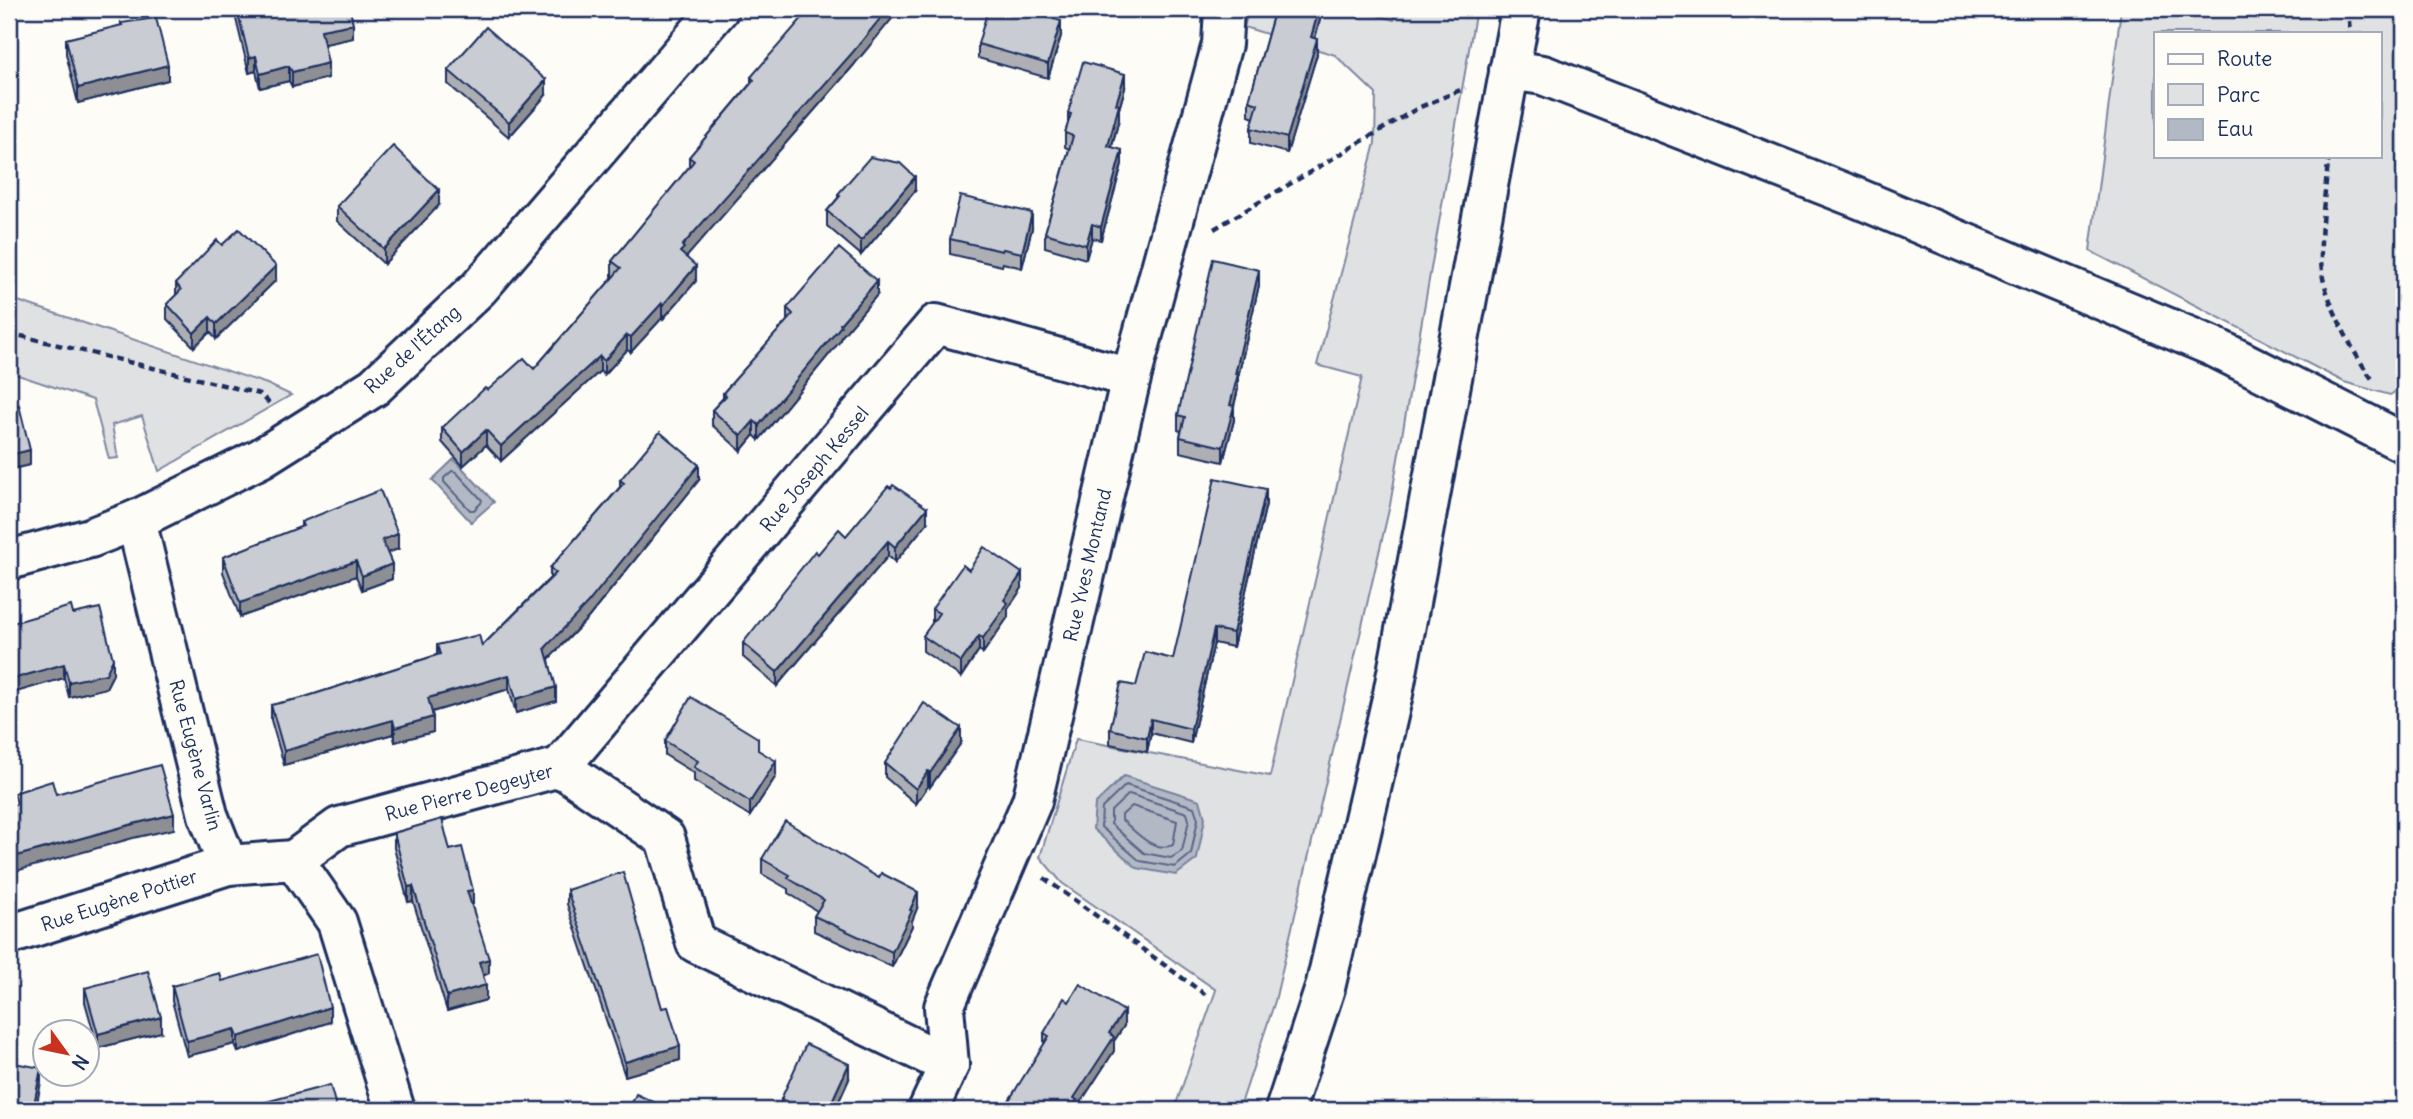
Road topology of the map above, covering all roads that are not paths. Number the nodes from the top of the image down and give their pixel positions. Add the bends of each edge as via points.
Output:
1 (719, 9) edge
2 (1224, 9) edge
3 (1521, 9) edge
4 (1509, 70) junction
5 (1131, 379) junction
6 (2404, 443) edge
7 (135, 520) junction
8 (9, 560) edge
9 (560, 767) junction
10 (294, 860) junction
11 (228, 865) junction
12 (9, 935) edge
13 (948, 1065) junction
14 (395, 1110) edge
15 (928, 1110) edge
16 (1285, 1110) edge

1 - 7 street, Rue de l'Étang via 479,288 374,387 261,458
2 - 5 street, Rue Yves Montand via 1222,44
3 - 4 street
4 - 6 street via 1543,75 1920,224 2214,347
4 - 16 street via 1393,694 1325,988
5 - 9 street, Rue Joseph Kessel via 936,324
5 - 13 street, Rue Yves Montand via 1032,801 944,1007
7 - 8 street, Rue de l'Étang via 90,538
7 - 11 street, Rue Eugène Varlin via 208,815
9 - 10 street, Rue Pierre Degeyter via 339,827
9 - 13 street, Rue Pierre Degeyter via 665,838 696,943
10 - 11 street
10 - 14 street via 337,922
11 - 12 street, Rue Eugène Pottier
13 - 15 street, Rue Yves Montand

